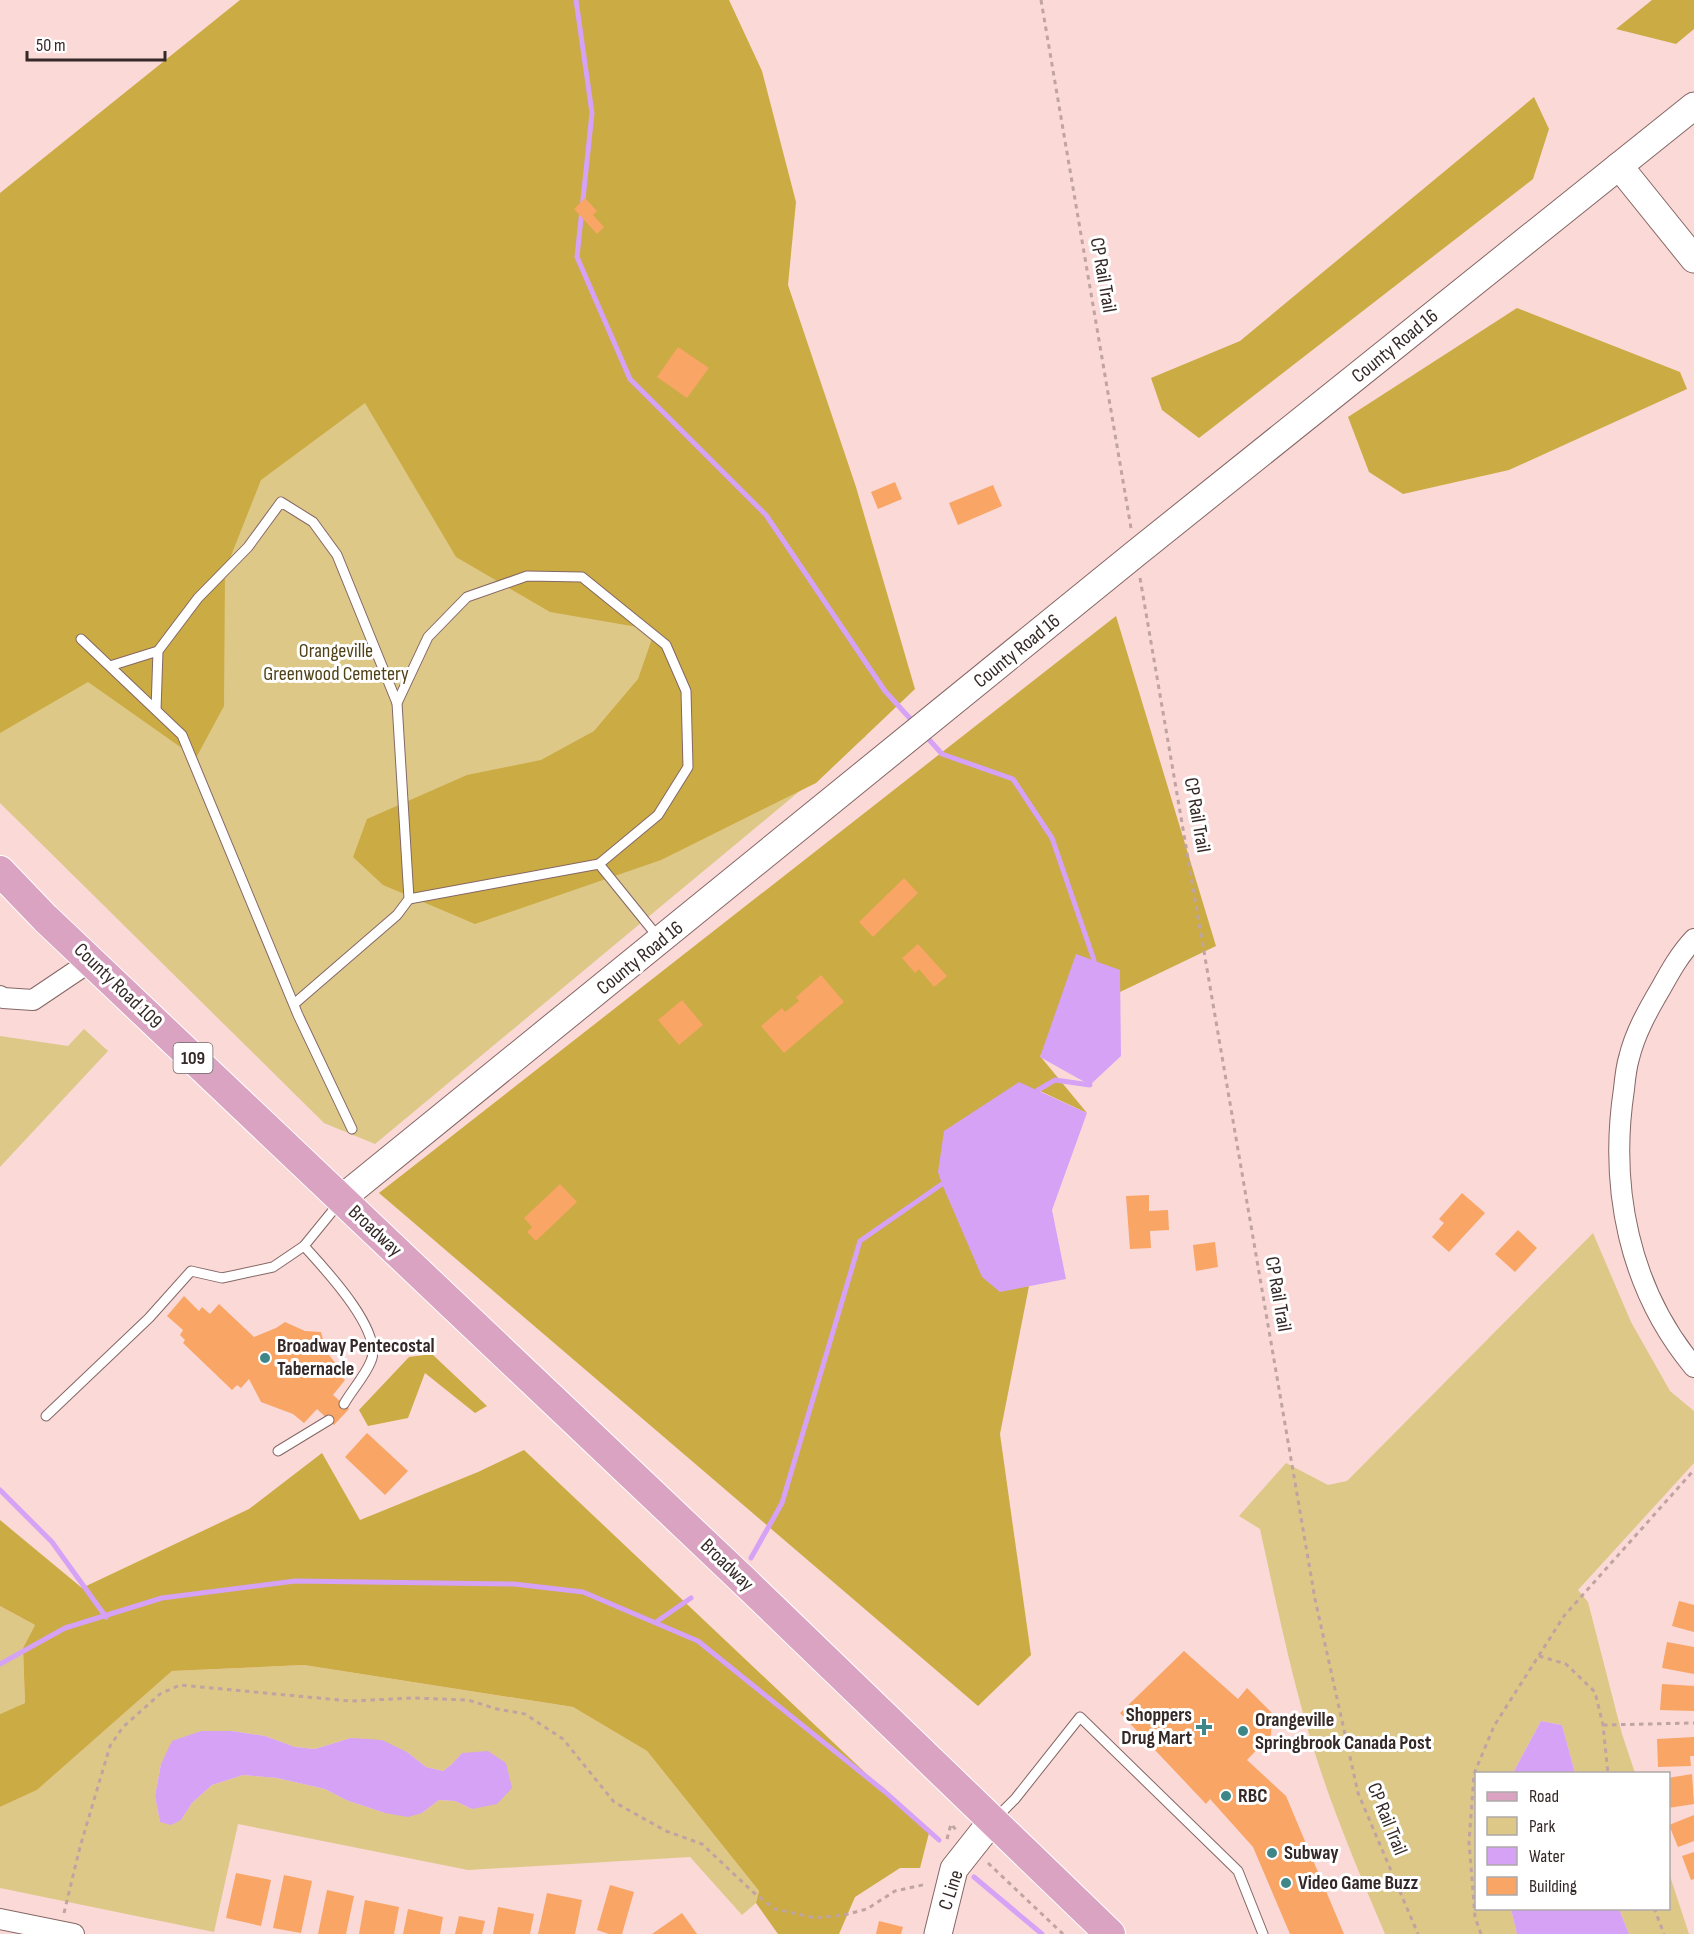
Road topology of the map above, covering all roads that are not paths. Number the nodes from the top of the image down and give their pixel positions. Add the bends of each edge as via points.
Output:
1 (1694, 105) edge
2 (1619, 166) junction
3 (1694, 259) edge
4 (81, 639) dead end
5 (158, 651) junction
6 (110, 666) junction
7 (397, 703) junction
8 (156, 710) junction
9 (599, 864) junction
10 (0, 872) edge
11 (409, 899) junction
12 (1694, 939) edge
13 (662, 941) junction
14 (91, 961) junction
15 (0, 996) edge
16 (294, 1004) junction
17 (352, 1129) dead end
18 (341, 1199) junction
19 (304, 1246) junction
20 (1694, 1367) edge
21 (344, 1404) dead end
22 (46, 1416) dead end
23 (330, 1420) dead end
24 (278, 1452) dead end
25 (992, 1821) junction
26 (0, 1918) edge
27 (67, 1933) edge
28 (938, 1934) edge
29 (1110, 1934) edge
30 (1263, 1934) edge

1 - 2 main road, County Road 16
2 - 3 main road
2 - 13 main road, County Road 16 via 1135,554
4 - 6 lane
5 - 6 lane
5 - 7 lane via 198,597 248,547 280,502 313,522 337,555
5 - 8 lane
6 - 8 lane
7 - 9 lane via 428,637 467,597 528,576 582,578 666,645 686,691 688,767 658,815
7 - 11 lane
8 - 16 lane via 182,735
9 - 11 lane
9 - 13 lane
10 - 14 main road, County Road 109 / 109
11 - 16 lane via 397,915
12 - 20 street via 1680,954 1644,1016 1629,1057 1618,1158 1624,1215 1635,1260 1657,1314
13 - 18 main road, County Road 16
14 - 15 street via 33,1000
14 - 18 main road, County Road 109 / 109
16 - 17 lane
18 - 19 lane
18 - 25 main road, Broadway
19 - 21 lane via 351,1300 370,1338 372,1359
19 - 22 lane via 273,1267 222,1278 192,1271 149,1318
23 - 24 lane
25 - 28 main road, C Line via 954,1869
25 - 29 main road, Broadway
25 - 30 lane via 1015,1799 1080,1717 1239,1871
26 - 27 street

